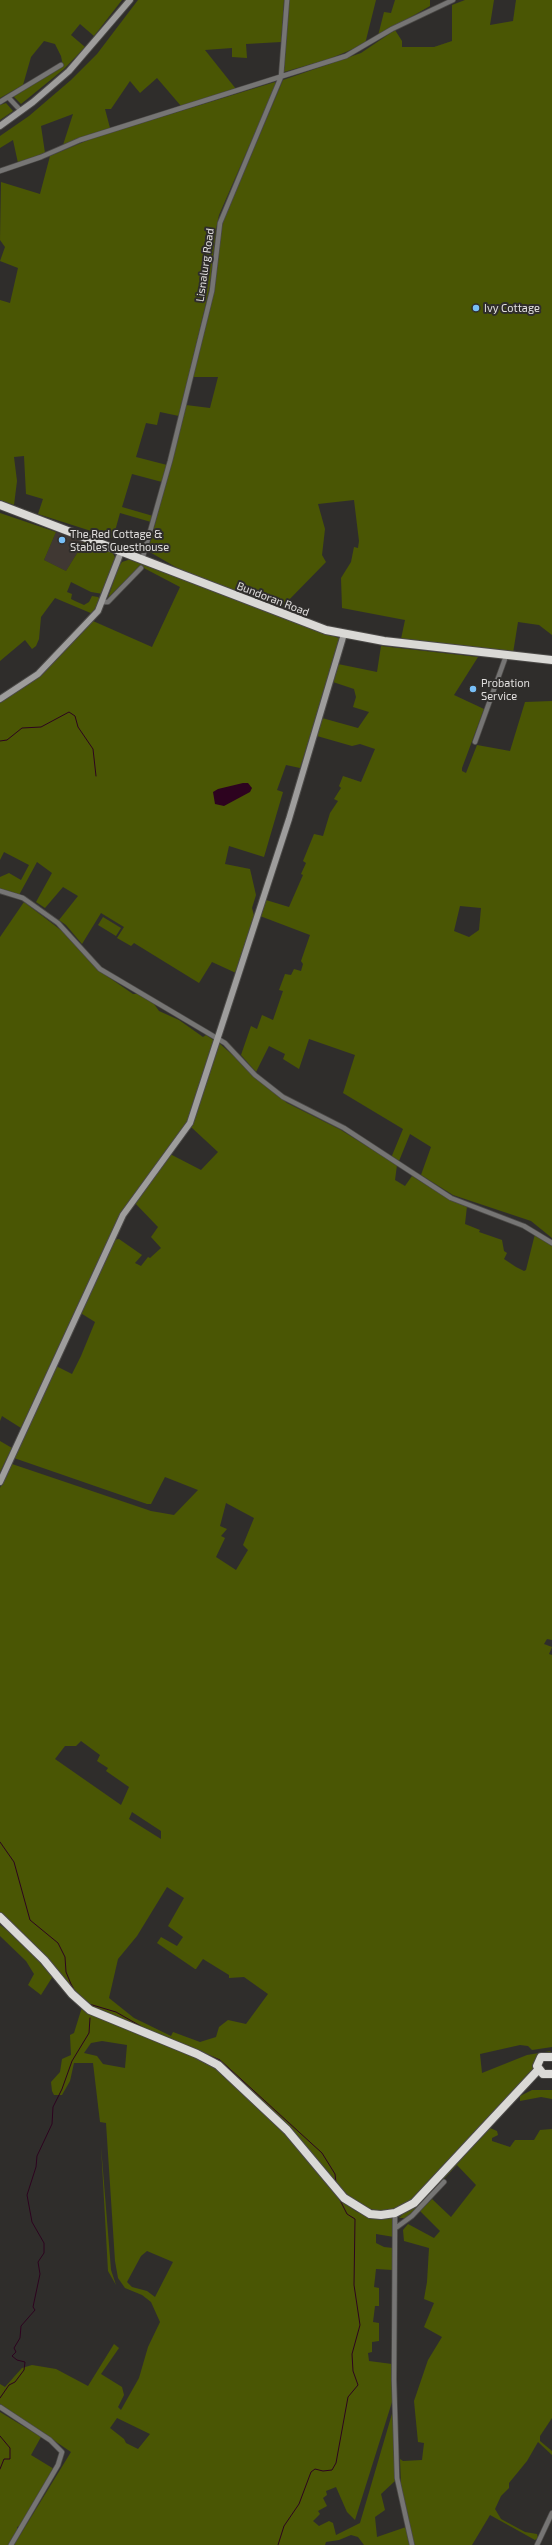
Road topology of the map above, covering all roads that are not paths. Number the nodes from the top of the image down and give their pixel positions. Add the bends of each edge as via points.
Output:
1 (130, 0) edge
2 (287, 0) edge
3 (453, 0) edge
4 (61, 65) dead end
5 (281, 77) junction
6 (8, 97) junction
7 (0, 102) edge
8 (21, 112) junction
9 (0, 126) edge
10 (0, 171) edge
11 (0, 505) edge
12 (121, 552) junction
13 (141, 564) junction
14 (103, 602) junction
15 (344, 634) junction
16 (506, 656) junction
17 (552, 660) edge
18 (0, 699) edge
19 (475, 742) dead end
20 (0, 891) edge
21 (218, 1039) junction
22 (552, 1243) edge
23 (0, 1482) edge
24 (1, 1919) edge
25 (552, 2056) edge
26 (538, 2070) junction
27 (552, 2074) edge
28 (444, 2182) dead end
29 (395, 2213) junction
30 (397, 2227) junction
31 (0, 2407) edge
32 (552, 2513) edge
33 (11, 2545) edge
34 (412, 2545) edge
35 (537, 2545) edge

1 - 8 street via 73,67
2 - 5 street, Lisnalurg Road
3 - 5 street via 392,29 346,56
4 - 6 street
5 - 10 street via 80,140
5 - 13 street, Lisnalurg Road via 220,223 212,291
6 - 7 street
6 - 8 street
8 - 9 street
11 - 12 highway, Bundoran Road
12 - 13 highway, Bundoran Road
12 - 14 street
13 - 14 street via 108,602
13 - 15 highway, Bundoran Road via 307,624
14 - 18 street via 98,611 41,671
15 - 16 highway, Bundoran Road
15 - 21 street via 289,819
16 - 17 highway, Bundoran Road
16 - 19 street
20 - 21 street via 22,898 58,924 100,969
21 - 22 street via 233,1050 255,1075 296,1105 344,1128 451,1198 524,1226
21 - 23 street via 190,1122 122,1215
24 - 29 highway via 44,1960 72,1994 90,2010 218,2065 287,2130 351,2204 370,2214
25 - 26 highway via 540,2059 537,2064
26 - 27 highway via 545,2075
26 - 29 highway via 422,2196 408,2208
28 - 30 street via 412,2216
29 - 30 street
30 - 34 street via 394,2337 397,2478
31 - 33 street via 50,2440 62,2452 58,2465
32 - 35 street

